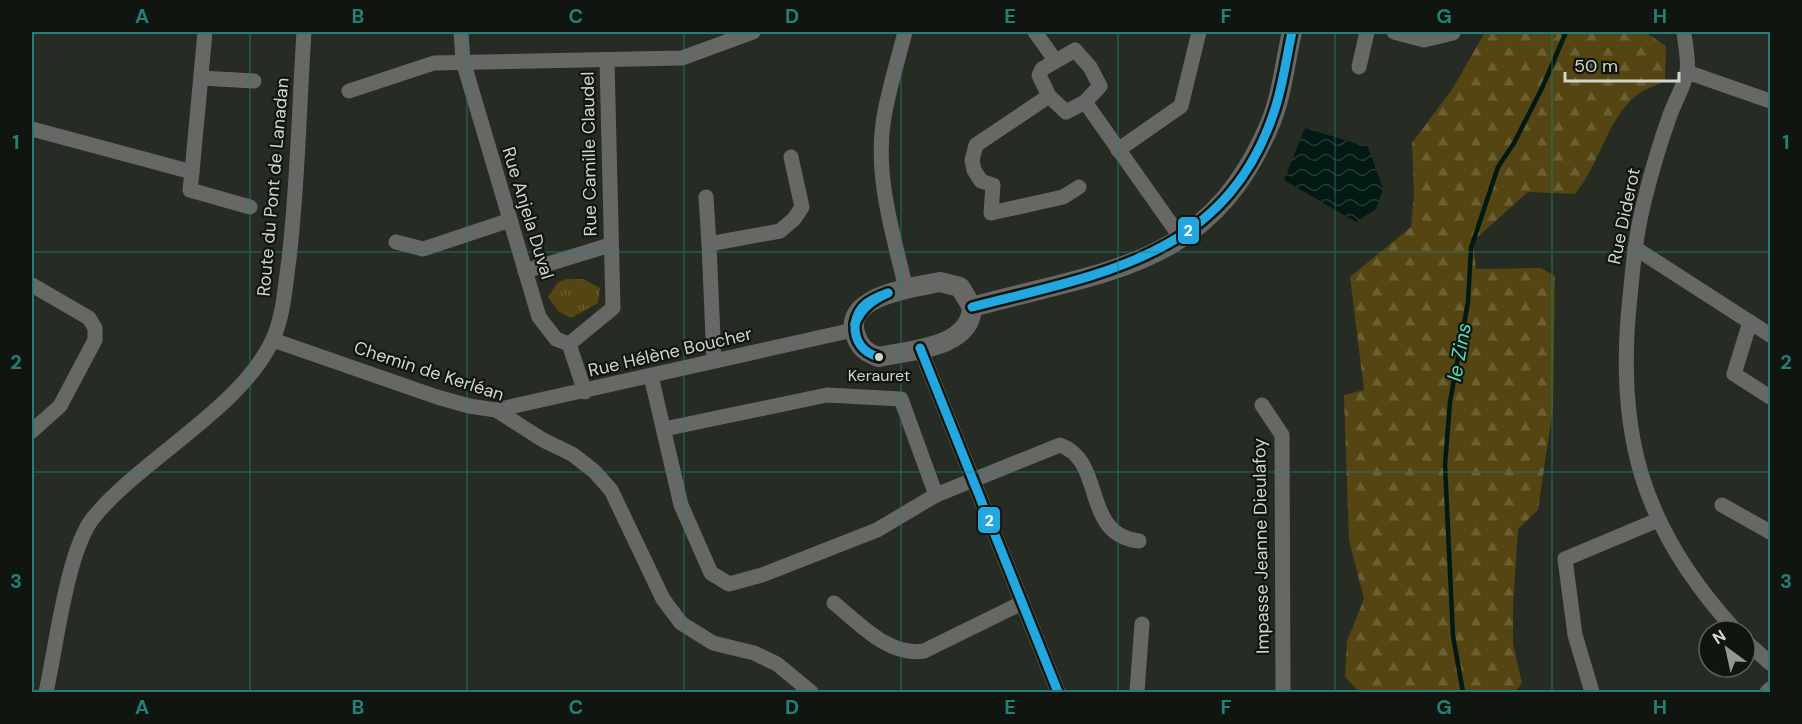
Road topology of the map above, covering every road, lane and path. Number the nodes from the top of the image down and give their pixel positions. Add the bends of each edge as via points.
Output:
1 (205, 32) edge
2 (304, 32) edge
3 (461, 32) edge
4 (753, 32) edge
5 (905, 32) edge
6 (1035, 32) edge
7 (1199, 32) edge
8 (1292, 32) edge
9 (1367, 32) edge
10 (1394, 32) edge
11 (1684, 32) edge
12 (1453, 33) edge
13 (1055, 60) junction
14 (607, 61) junction
15 (463, 62) junction
16 (1359, 67) dead end
17 (1687, 72) junction
18 (201, 78) junction
19 (254, 81) dead end
20 (349, 91) dead end
21 (1049, 96) junction
22 (1770, 101) edge
23 (1085, 102) junction
24 (32, 129) edge
25 (1119, 150) junction
26 (791, 157) dead end
27 (192, 172) junction
28 (1079, 187) dead end
29 (706, 197) dead end
30 (250, 207) dead end
31 (510, 220) junction
32 (1181, 238) junction
33 (396, 242) dead end
34 (710, 244) junction
35 (610, 246) junction
36 (1635, 248) junction
37 (525, 271) junction
38 (32, 285) edge
39 (906, 289) junction
40 (972, 307) junction
41 (1750, 322) junction
42 (853, 330) junction
43 (1770, 335) edge
44 (273, 340) junction
45 (569, 344) junction
46 (920, 348) junction
47 (714, 361) junction
48 (651, 376) junction
49 (585, 392) junction
50 (1770, 397) edge
51 (1262, 405) dead end
52 (496, 410) junction
53 (664, 429) junction
54 (32, 431) edge
55 (973, 481) junction
56 (936, 495) junction
57 (1722, 505) dead end
58 (1658, 520) junction
59 (1770, 532) edge
60 (1139, 541) dead end
61 (834, 603) dead end
62 (1022, 603) junction
63 (1726, 619) edge
64 (1142, 624) dead end
65 (1757, 652) edge
66 (1770, 663) edge
67 (1770, 688) edge
68 (46, 693) edge
69 (811, 693) edge
70 (1058, 693) edge
71 (1137, 693) edge
72 (1283, 693) edge
73 (1592, 693) edge
74 (1767, 693) edge

1 - 18 street
2 - 44 street, Route du Pont de Lanadan via 292,233 282,313
3 - 15 street, Rue Anjela Duval
4 - 14 street via 682,58
5 - 39 street via 884,118 882,161 884,194
6 - 13 street
7 - 25 street via 1181,106
8 - 32 street via 1271,123 1241,181 1203,223
9 - 16 street
10 - 12 street via 1424,40
11 - 17 street, Rue Diderot
13 - 21 street via 1041,69 1039,75
13 - 23 street via 1075,50 1090,67 1100,86
14 - 15 street
14 - 35 street, Rue Camille Claudel
15 - 20 street via 434,63
15 - 31 street, Rue Anjela Duval
17 - 22 street
17 - 36 street, Rue Diderot via 1669,116 1644,201
18 - 19 street
18 - 27 street
21 - 23 street via 1066,112
21 - 28 street via 976,145 974,170 981,181 993,185 991,213 1063,197
23 - 25 street
24 - 27 street
25 - 32 street
26 - 34 street via 802,207 794,219 780,231
27 - 30 street via 190,190
29 - 34 street
31 - 33 street via 423,249
31 - 37 street, Rue Anjela Duval
32 - 40 street via 1126,266
34 - 47 street
35 - 37 street, Rue Camille Claudel
35 - 45 street, Rue Camille Claudel via 613,308
36 - 41 street
36 - 58 street, Rue Diderot via 1625,345 1627,414 1637,462
37 - 45 street, Rue Anjela Duval via 539,317 556,339
38 - 54 street via 89,318 95,328 95,340 60,406
39 - 40 street via 940,282 960,287
39 - 42 street via 870,300 858,313
40 - 46 street via 967,328 953,339
41 - 43 street
41 - 50 street via 1734,374
42 - 46 street via 859,344 879,357
42 - 47 street, Rue Hélène Boucher
44 - 52 street, Chemin de Kerléan via 437,397
44 - 68 street, Route du Pont de Lanadan via 251,373 93,519 75,551
45 - 49 street
46 - 55 street
47 - 48 street, Rue Hélène Boucher
48 - 49 street, Rue Hélène Boucher
48 - 53 street
49 - 52 street, Rue Hélène Boucher
51 - 72 street, Impasse Jeanne Dieulafoy via 1282,435
52 - 69 street, Chemin de Kerléan via 572,454 611,490 663,599 681,623 713,643 754,653 777,664
53 - 56 street via 827,395 901,399
53 - 56 street via 681,505 711,573 729,584 877,531
55 - 56 street
55 - 60 street via 1060,445 1081,459 1107,528 1128,540
55 - 62 street
57 - 59 street
58 - 63 street, Rue Diderot via 1687,572
58 - 73 street via 1565,559 1575,633
61 - 62 street via 894,649 909,654 924,651
62 - 70 street
64 - 71 street
65 - 66 street
67 - 74 street

